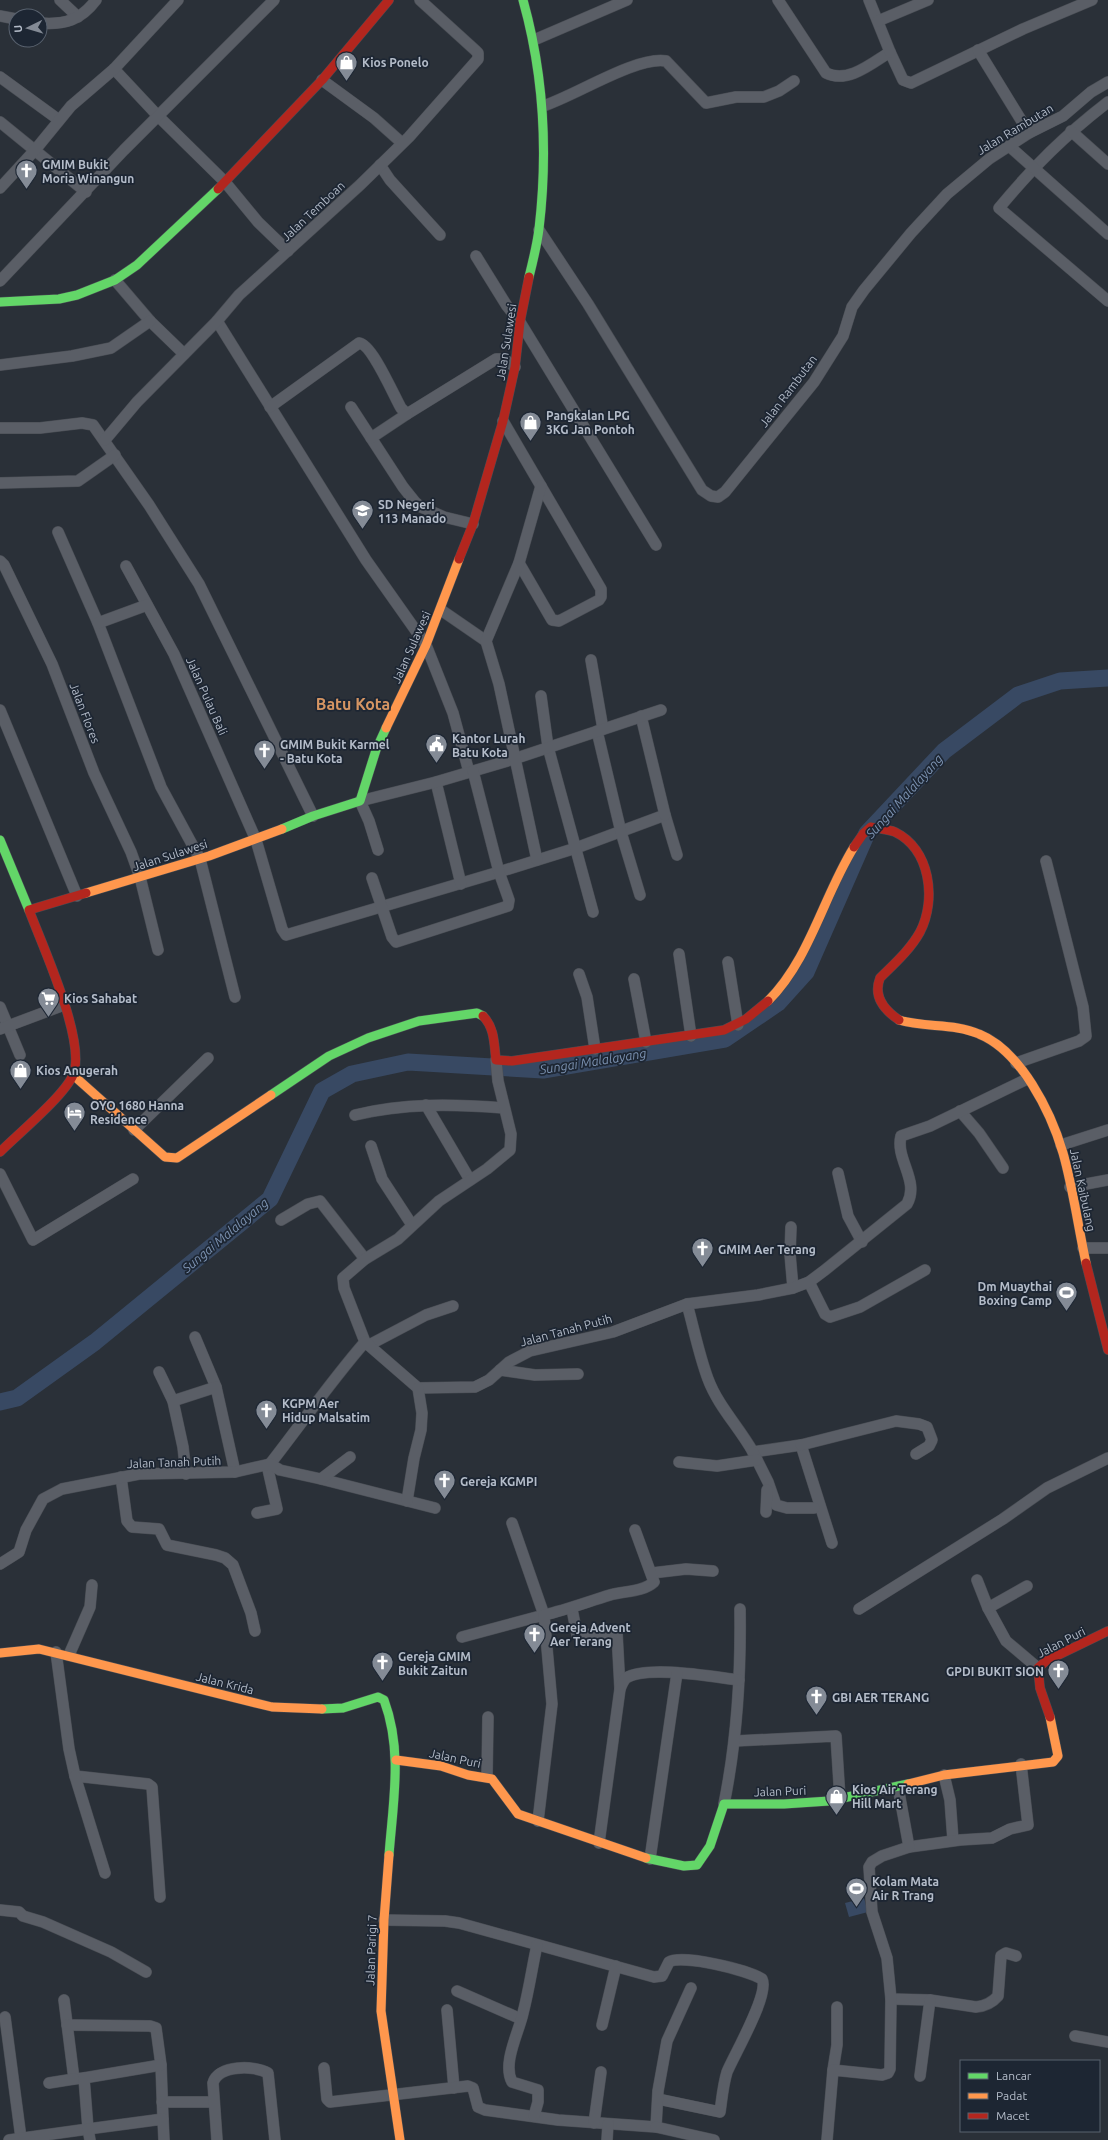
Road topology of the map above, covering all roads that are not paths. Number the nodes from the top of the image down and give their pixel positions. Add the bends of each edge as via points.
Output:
1 (60, 0) edge
2 (96, 0) edge
3 (178, 0) edge
4 (274, 0) edge
5 (389, 0) edge
6 (420, 0) edge
7 (523, 0) edge
8 (627, 0) edge
9 (778, 0) edge
10 (868, 0) edge
11 (928, 0) edge
12 (1092, 0) edge
13 (78, 17) junction
14 (878, 21) junction
15 (48, 24) edge
16 (534, 40) junction
17 (978, 50) junction
18 (890, 52) junction
19 (114, 69) junction
20 (0, 77) edge
21 (322, 80) junction
22 (794, 81) dead end
23 (1108, 82) edge
24 (1108, 102) edge
25 (543, 106) junction
26 (158, 116) junction
27 (58, 120) junction
28 (0, 122) edge
29 (1071, 131) junction
30 (1029, 133) junction
31 (402, 143) junction
32 (1009, 146) junction
33 (35, 150) junction
34 (1108, 164) edge
35 (380, 165) junction
36 (1032, 168) junction
37 (225, 182) junction
38 (0, 188) edge
39 (86, 192) junction
40 (539, 230) junction
41 (1108, 234) edge
42 (440, 235) dead end
43 (288, 251) junction
44 (476, 256) dead end
45 (115, 280) junction
46 (0, 281) edge
47 (1106, 296) edge
48 (0, 302) edge
49 (150, 321) junction
50 (217, 321) junction
51 (520, 322) junction
52 (184, 354) junction
53 (0, 365) edge
54 (515, 367) junction
55 (270, 407) junction
56 (351, 407) dead end
57 (407, 414) junction
58 (502, 421) junction
59 (0, 428) edge
60 (371, 438) junction
61 (105, 440) junction
62 (115, 455) junction
63 (0, 483) edge
64 (541, 486) junction
65 (473, 524) junction
66 (58, 532) dead end
67 (656, 545) dead end
68 (0, 561) edge
69 (519, 563) junction
70 (126, 566) dead end
71 (147, 605) junction
72 (441, 610) junction
73 (98, 623) junction
74 (486, 640) junction
75 (426, 645) junction
76 (591, 660) dead end
77 (541, 696) dead end
78 (0, 710) edge
79 (661, 710) dead end
80 (640, 716) junction
81 (600, 730) junction
82 (548, 747) junction
83 (514, 759) junction
84 (471, 772) junction
85 (436, 782) junction
86 (360, 802) junction
87 (665, 815) junction
88 (314, 816) junction
89 (621, 832) junction
90 (0, 840) edge
91 (256, 840) junction
92 (576, 848) junction
93 (378, 850) dead end
94 (677, 855) dead end
95 (200, 858) junction
96 (537, 860) junction
97 (1046, 861) dead end
98 (499, 872) junction
99 (140, 877) junction
100 (372, 878) dead end
101 (461, 884) junction
102 (640, 895) dead end
103 (77, 896) junction
104 (382, 907) junction
105 (29, 910) junction
106 (593, 912) dead end
107 (158, 950) dead end
108 (679, 954) dead end
109 (728, 962) dead end
110 (580, 974) dead end
111 (634, 979) dead end
112 (235, 997) dead end
113 (64, 1005) junction
114 (0, 1007) edge
115 (738, 1025) junction
116 (4, 1027) edge
117 (691, 1036) junction
118 (646, 1042) junction
119 (595, 1049) junction
120 (20, 1055) dead end
121 (208, 1058) dead end
122 (496, 1062) junction
123 (1016, 1064) junction
124 (73, 1076) junction
125 (1027, 1078) junction
126 (426, 1105) junction
127 (504, 1108) junction
128 (960, 1111) junction
129 (355, 1115) dead end
130 (134, 1130) junction
131 (1108, 1130) edge
132 (1061, 1145) junction
133 (371, 1146) dead end
134 (0, 1152) edge
135 (1003, 1168) dead end
136 (838, 1173) dead end
137 (0, 1174) edge
138 (133, 1179) dead end
139 (470, 1180) junction
140 (1108, 1180) edge
141 (1070, 1187) junction
142 (281, 1220) dead end
143 (412, 1224) junction
144 (791, 1227) dead end
145 (862, 1242) junction
146 (1083, 1248) junction
147 (1108, 1248) edge
148 (366, 1259) junction
149 (925, 1270) dead end
150 (809, 1282) junction
151 (793, 1288) junction
152 (687, 1304) junction
153 (453, 1306) dead end
154 (195, 1337) dead end
155 (367, 1344) junction
156 (1108, 1350) edge
157 (500, 1370) junction
158 (159, 1372) dead end
159 (578, 1374) dead end
160 (216, 1387) junction
161 (418, 1388) junction
162 (173, 1401) junction
163 (801, 1445) junction
164 (916, 1454) dead end
165 (755, 1456) junction
166 (350, 1457) dead end
167 (1108, 1458) edge
168 (679, 1462) dead end
169 (268, 1465) junction
170 (235, 1472) junction
171 (186, 1474) junction
172 (121, 1476) junction
173 (321, 1479) junction
174 (768, 1482) junction
175 (407, 1501) junction
176 (435, 1508) dead end
177 (814, 1508) dead end
178 (766, 1512) dead end
179 (257, 1513) dead end
180 (512, 1523) dead end
181 (635, 1530) dead end
182 (832, 1543) dead end
183 (0, 1564) edge
184 (713, 1571) dead end
185 (652, 1573) junction
186 (977, 1580) dead end
187 (92, 1585) dead end
188 (1027, 1586) dead end
189 (572, 1608) junction
190 (988, 1608) junction
191 (740, 1609) dead end
192 (859, 1609) dead end
193 (544, 1615) junction
194 (255, 1631) dead end
195 (1108, 1631) edge
196 (462, 1637) dead end
197 (56, 1652) junction
198 (0, 1653) edge
199 (69, 1655) junction
200 (1038, 1668) junction
201 (677, 1673) junction
202 (739, 1680) junction
203 (620, 1688) junction
204 (488, 1717) dead end
205 (735, 1741) junction
206 (396, 1760) junction
207 (1021, 1764) junction
208 (944, 1775) junction
209 (75, 1776) junction
210 (486, 1776) junction
211 (898, 1787) junction
212 (840, 1799) junction
213 (724, 1804) junction
214 (538, 1821) junction
215 (954, 1840) junction
216 (599, 1842) junction
217 (909, 1847) junction
218 (650, 1859) junction
219 (105, 1873) dead end
220 (160, 1897) dead end
221 (0, 1910) edge
222 (384, 1920) junction
223 (537, 1945) junction
224 (1016, 1956) dead end
225 (616, 1966) junction
226 (146, 1972) dead end
227 (691, 1988) dead end
228 (457, 1991) dead end
229 (891, 1999) junction
230 (64, 2000) dead end
231 (930, 2000) junction
232 (836, 2007) dead end
233 (447, 2010) dead end
234 (5, 2017) dead end
235 (521, 2019) junction
236 (67, 2025) junction
237 (602, 2025) dead end
238 (1075, 2036) dead end
239 (1108, 2042) edge
240 (161, 2065) junction
241 (324, 2068) dead end
242 (833, 2070) junction
243 (601, 2072) dead end
244 (920, 2076) dead end
245 (79, 2078) junction
246 (49, 2083) dead end
247 (454, 2088) junction
248 (394, 2094) junction
249 (658, 2099) junction
250 (162, 2102) junction
251 (214, 2102) junction
252 (534, 2116) junction
253 (163, 2119) junction
254 (594, 2123) junction
255 (608, 2124) junction
256 (656, 2127) junction
257 (89, 2135) edge
258 (20, 2138) junction
259 (9, 2140) edge
260 (164, 2140) edge
261 (217, 2140) edge
262 (275, 2140) edge
263 (400, 2140) edge
264 (607, 2140) edge
265 (714, 2140) edge
266 (828, 2140) edge

1 - 13 street
2 - 13 street via 88,12
3 - 19 street
4 - 26 street
5 - 21 street
6 - 31 street, Jalan Temboan via 478,52 478,59
7 - 16 street, Jalan Sulawesi
8 - 16 street
9 - 18 street via 826,73 832,76 852,74
10 - 14 street
11 - 14 street
12 - 17 street
13 - 15 street
14 - 18 street
16 - 25 street, Jalan Sulawesi
17 - 18 street via 911,83 903,80
17 - 30 street
19 - 26 street
19 - 27 street
20 - 27 street
21 - 31 street via 374,118
21 - 37 street
22 - 25 street via 764,97 736,97 706,103 666,61 653,61 630,68
23 - 30 street, Jalan Rambutan via 1091,92 1063,116
24 - 29 street
25 - 40 street, Jalan Sulawesi via 544,153
26 - 37 street
26 - 39 street
27 - 33 street
28 - 33 street
29 - 34 street
29 - 36 street
30 - 32 street, Jalan Rambutan
31 - 35 street, Jalan Temboan
32 - 36 street
32 - 40 street, Jalan Rambutan via 958,183 911,233 852,307 843,336 814,382 729,487 718,497 702,490
33 - 38 street
33 - 39 street
35 - 42 street via 390,180
35 - 43 street, Jalan Temboan
36 - 41 street
36 - 47 street via 999,208
37 - 43 street via 258,222
37 - 45 street via 137,265
39 - 46 street
40 - 51 street, Jalan Sulawesi
43 - 50 street, Jalan Temboan via 240,295
44 - 51 street via 510,311
45 - 48 street via 99,288 59,299
45 - 49 street
49 - 52 street
49 - 53 street via 111,348 72,356
50 - 52 street, Jalan Temboan
50 - 55 street
51 - 54 street, Jalan Sulawesi
51 - 67 street
52 - 61 street, Jalan Temboan via 137,402
54 - 57 street via 504,358 496,359
54 - 58 street, Jalan Sulawesi
55 - 57 street via 357,344 362,343
55 - 75 street via 366,560
56 - 60 street
57 - 60 street
58 - 64 street
58 - 65 street, Jalan Sulawesi
59 - 61 street via 40,428 88,423 93,425
60 - 65 street via 403,487 421,507 444,517
61 - 62 street
62 - 63 street via 78,482
62 - 88 street via 199,584
64 - 69 street
64 - 69 street via 601,590 601,597 559,621 552,620
65 - 72 street, Jalan Sulawesi
66 - 73 street
68 - 99 street, Jalan Flores via 52,664 94,773
69 - 74 street
70 - 71 street, Jalan Pulau Bali
71 - 73 street
71 - 91 street, Jalan Pulau Bali via 174,654
72 - 74 street
72 - 75 street, Jalan Sulawesi
73 - 95 street via 160,787
74 - 83 street via 499,684
75 - 84 street via 453,713
75 - 86 street, Jalan Sulawesi via 376,750
76 - 81 street
77 - 82 street
78 - 103 street
79 - 80 street
80 - 81 street
80 - 87 street
81 - 82 street
81 - 89 street
82 - 83 street
82 - 92 street
83 - 84 street
83 - 96 street
84 - 85 street
84 - 98 street
85 - 86 street
85 - 101 street
86 - 88 street, Jalan Sulawesi
86 - 93 street
87 - 89 street
87 - 94 street
88 - 91 street, Jalan Sulawesi
89 - 92 street
89 - 102 street
90 - 105 street
91 - 95 street, Jalan Sulawesi
91 - 104 street, Jalan Pulau Bali via 282,929 286,935
92 - 96 street
92 - 106 street
95 - 99 street, Jalan Sulawesi
95 - 112 street
96 - 98 street
97 - 123 street via 1087,1031 1086,1036 1078,1041
98 - 101 street
98 - 104 street via 509,900 508,906 400,942 394,941
99 - 103 street, Jalan Sulawesi
99 - 107 street, Jalan Flores
100 - 104 street
101 - 104 street
103 - 105 street, Jalan Sulawesi
105 - 113 street
108 - 117 street
109 - 115 street
110 - 119 street via 587,997
111 - 118 street
113 - 116 street
113 - 124 street via 75,1044
114 - 116 street
115 - 117 street
115 - 123 street, Jalan Kaibulang via 759,1009 786,982 849,856 866,830 871,827 896,832 906,840 922,861 929,877 930,893 928,907 913,944 877,984 876,991 881,1003 890,1016 914,1024 953,1027 976,1032 994,1043
116 - 120 street
117 - 118 street
118 - 119 street
119 - 122 street
121 - 130 street
122 - 127 street
122 - 130 street via 491,1027 484,1015 477,1013 419,1021 368,1038 329,1056 177,1158 164,1157
123 - 125 street, Jalan Kaibulang
124 - 130 street
124 - 134 street via 60,1093
125 - 128 street
125 - 132 street, Jalan Kaibulang
126 - 127 street
126 - 129 street
126 - 139 street
127 - 139 street via 511,1134 510,1150
128 - 135 street via 980,1133
128 - 145 street, Jalan Tanah Putih via 901,1136 900,1144 910,1180 911,1198 898,1213
131 - 132 street
132 - 141 street, Jalan Kaibulang
133 - 143 street via 382,1179
136 - 145 street via 848,1216
137 - 138 street via 33,1240
139 - 143 street via 439,1201
140 - 141 street
141 - 146 street, Jalan Kaibulang
142 - 148 street via 308,1204 320,1201
143 - 148 street via 398,1239
144 - 151 street
145 - 150 street, Jalan Tanah Putih
146 - 147 street
146 - 156 street, Jalan Kaibulang
148 - 155 street via 343,1278 342,1282
149 - 150 street via 860,1307 830,1317 825,1314
150 - 151 street, Jalan Tanah Putih
151 - 152 street, Jalan Tanah Putih
152 - 157 street, Jalan Tanah Putih via 613,1332 530,1351 516,1357
152 - 165 street via 708,1379 729,1419
153 - 155 street via 426,1315
154 - 160 street
155 - 161 street
155 - 169 street via 341,1370 321,1400
157 - 159 street via 535,1375
157 - 161 street, Jalan Tanah Putih via 489,1380 475,1387
158 - 162 street
160 - 162 street
160 - 170 street
161 - 175 street via 422,1430 414,1458
162 - 171 street
163 - 164 street via 896,1421 927,1427 932,1440 929,1446
163 - 165 street
163 - 182 street
165 - 168 street via 717,1466
165 - 174 street
166 - 173 street
167 - 192 street via 1047,1488 1003,1519
169 - 170 street, Jalan Tanah Putih
169 - 173 street
169 - 179 street via 277,1509
170 - 171 street, Jalan Tanah Putih
171 - 172 street, Jalan Tanah Putih
172 - 183 street, Jalan Tanah Putih via 62,1489 43,1499 26,1530 19,1552
172 - 194 street via 127,1521 132,1527 159,1529 167,1545 216,1555 233,1565
173 - 175 street
174 - 177 street via 776,1505 787,1508
174 - 178 street
175 - 176 street
180 - 193 street
181 - 185 street
184 - 185 street via 686,1569
185 - 189 street via 654,1582 650,1586
186 - 190 street
187 - 199 street via 90,1607
188 - 190 street
189 - 193 street
189 - 203 street via 577,1635 618,1633
190 - 200 street via 1006,1641
191 - 202 street
193 - 196 street
193 - 214 street via 552,1704
195 - 200 street, Jalan Puri via 1046,1661
197 - 198 street, Jalan Krida via 39,1649
197 - 199 street, Jalan Krida
197 - 209 street
199 - 206 street, Jalan Krida via 272,1707 331,1710 372,1698 382,1698 392,1722
200 - 207 street, Jalan Puri via 1039,1682 1052,1722 1058,1756 1053,1762
201 - 202 street
201 - 203 street via 660,1672 632,1676 623,1682
201 - 218 street
202 - 205 street
203 - 216 street
204 - 210 street
205 - 212 street via 836,1736
205 - 213 street
206 - 210 street, Jalan Puri via 441,1766 468,1775
206 - 222 street, Jalan Parigi 7
207 - 208 street, Jalan Puri
207 - 215 street via 1028,1825 1010,1829 992,1838
208 - 211 street, Jalan Puri
208 - 215 street via 950,1800
209 - 219 street
209 - 220 street via 148,1784 152,1787
210 - 214 street, Jalan Puri via 492,1779 518,1814
211 - 212 street, Jalan Puri
211 - 217 street
212 - 213 street, Jalan Puri via 784,1804
213 - 218 street, Jalan Puri via 710,1845 703,1860 697,1865 683,1867
214 - 216 street, Jalan Puri
215 - 217 street
216 - 218 street, Jalan Puri
217 - 229 street via 882,1856 869,1867 872,1912 887,1958
221 - 226 street via 19,1912 23,1916 43,1922 111,1952
222 - 223 street via 445,1921
222 - 248 street, Jalan Parigi 7 via 381,2011
223 - 225 street
223 - 235 street
224 - 231 street via 1006,1953 1001,1956 998,1996 991,2003 976,2007
225 - 237 street
225 - 249 street via 657,1977 663,1974 671,1960 713,1963 758,1977 764,1982 748,2031 724,2081 720,2112
227 - 249 street via 667,2041
228 - 235 street
229 - 231 street
229 - 242 street via 892,2055 888,2073 882,2075
230 - 236 street
231 - 244 street
232 - 242 street via 837,2044
233 - 247 street
234 - 258 street
235 - 252 street via 511,2053 510,2073 512,2082 538,2090
236 - 240 street via 154,2026 157,2029
236 - 245 street
238 - 239 street
240 - 245 street
240 - 250 street
241 - 248 street via 329,2102
242 - 266 street
243 - 254 street
245 - 246 street
245 - 257 street
247 - 248 street
247 - 252 street via 471,2087 481,2109
248 - 263 street, Jalan Parigi 7
249 - 256 street
250 - 251 street
250 - 253 street
251 - 261 street
251 - 262 street via 214,2077 220,2073 250,2068 268,2073
252 - 254 street
253 - 257 street
253 - 260 street
254 - 255 street
255 - 256 street
255 - 264 street
256 - 265 street
257 - 258 street
258 - 259 street

